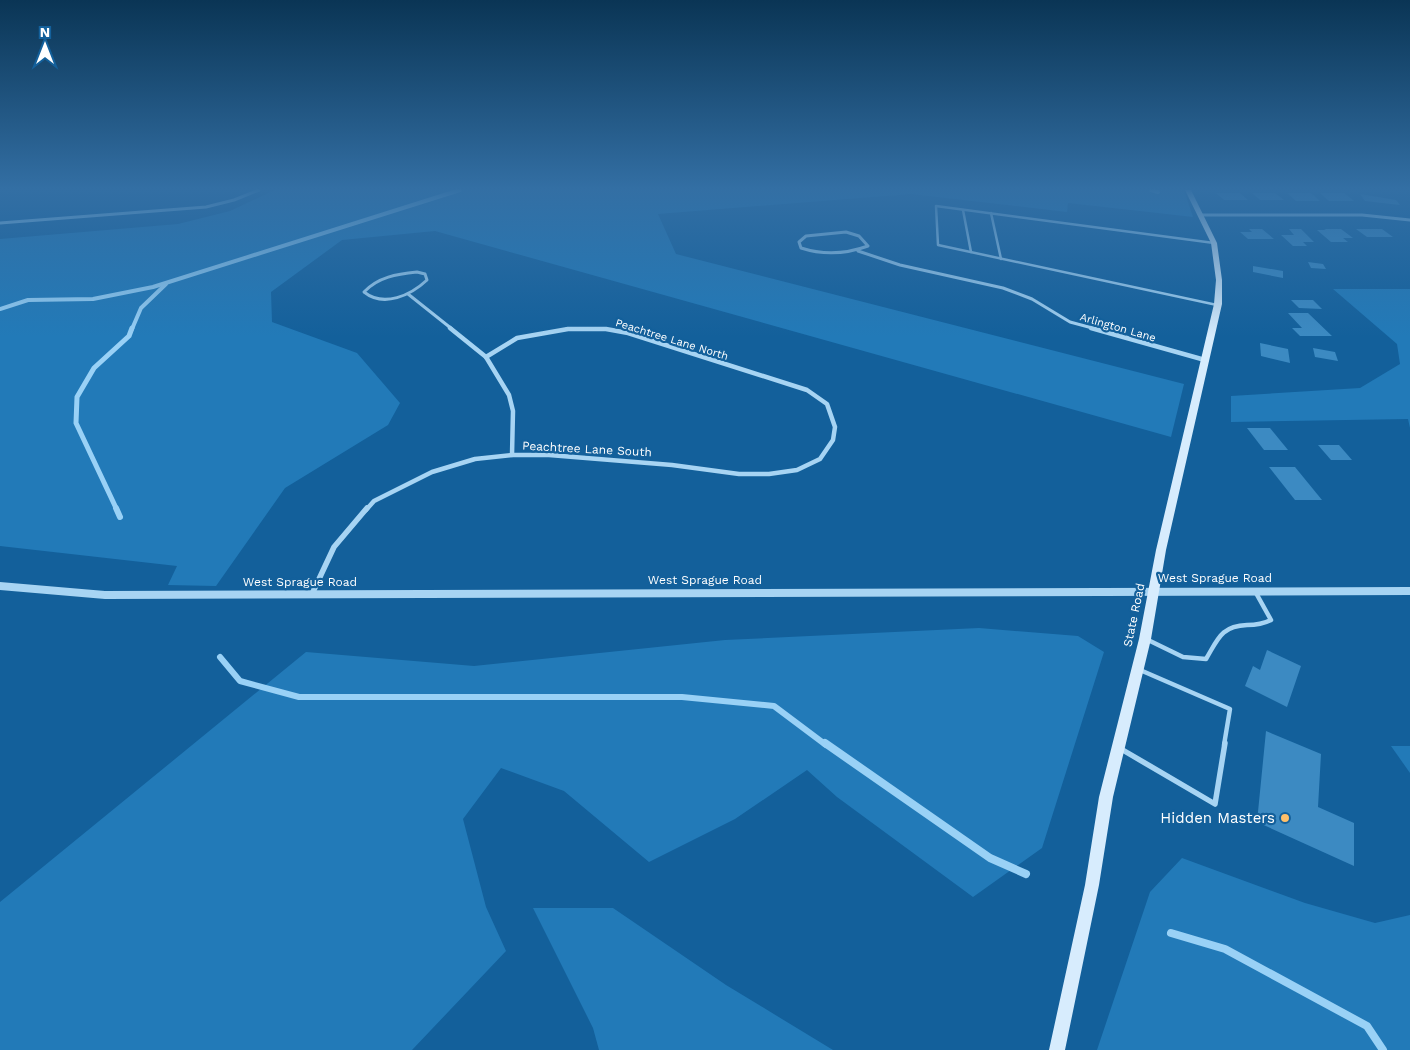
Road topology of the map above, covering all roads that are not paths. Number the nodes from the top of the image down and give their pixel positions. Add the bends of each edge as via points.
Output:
1 (802, 239) edge
2 (864, 239) edge
3 (938, 239) edge
4 (968, 239) edge
5 (997, 239) edge
6 (1184, 239) edge
7 (1212, 239) edge
8 (1214, 243) junction
9 (858, 251) junction
10 (970, 252) junction
11 (1001, 259) junction
12 (408, 294) junction
13 (1217, 306) junction
14 (486, 357) junction
15 (1205, 360) junction
16 (835, 427) joint
17 (512, 455) junction
18 (0, 586) edge
19 (1156, 590) junction
20 (1254, 591) junction
21 (1410, 591) edge
22 (312, 594) junction
23 (1145, 639) junction
24 (1137, 669) junction
25 (1119, 748) junction
26 (1058, 1050) edge

1 - 9 street, Arlington Lane via 799,242 801,248 811,252
2 - 9 street, Arlington Lane via 868,246
3 - 10 lane via 938,245
4 - 10 lane
5 - 11 lane
6 - 8 lane
7 - 8 main road, State Road
8 - 13 main road, State Road via 1219,280
9 - 15 street, Arlington Lane via 900,265 1003,288 1032,299 1070,322
10 - 11 lane
11 - 13 lane
12 - 12 street via 422,286 427,280 425,274 402,273 377,281 364,292 377,298
12 - 14 street
13 - 15 main road, State Road
14 - 16 street, Peachtree Lane North via 517,338 568,328 606,328 807,390 827,404
14 - 17 street via 514,411
15 - 19 main road, State Road via 1161,550
16 - 17 street, Peachtree Lane South via 833,440 820,459 797,470 769,474 739,474 548,455
17 - 22 street, Peachtree Lane South via 475,459 432,472 374,501 334,547
18 - 22 street, West Sprague Road via 105,595
19 - 20 street, West Sprague Road
19 - 22 street, West Sprague Road
19 - 23 main road, State Road
20 - 21 street, West Sprague Road
20 - 23 lane via 1271,620 1264,624 1229,628 1206,659 1183,657
23 - 24 main road, State Road
24 - 25 main road, State Road
24 - 25 lane via 1230,709 1215,804
25 - 26 main road, State Road via 1106,797 1092,885

